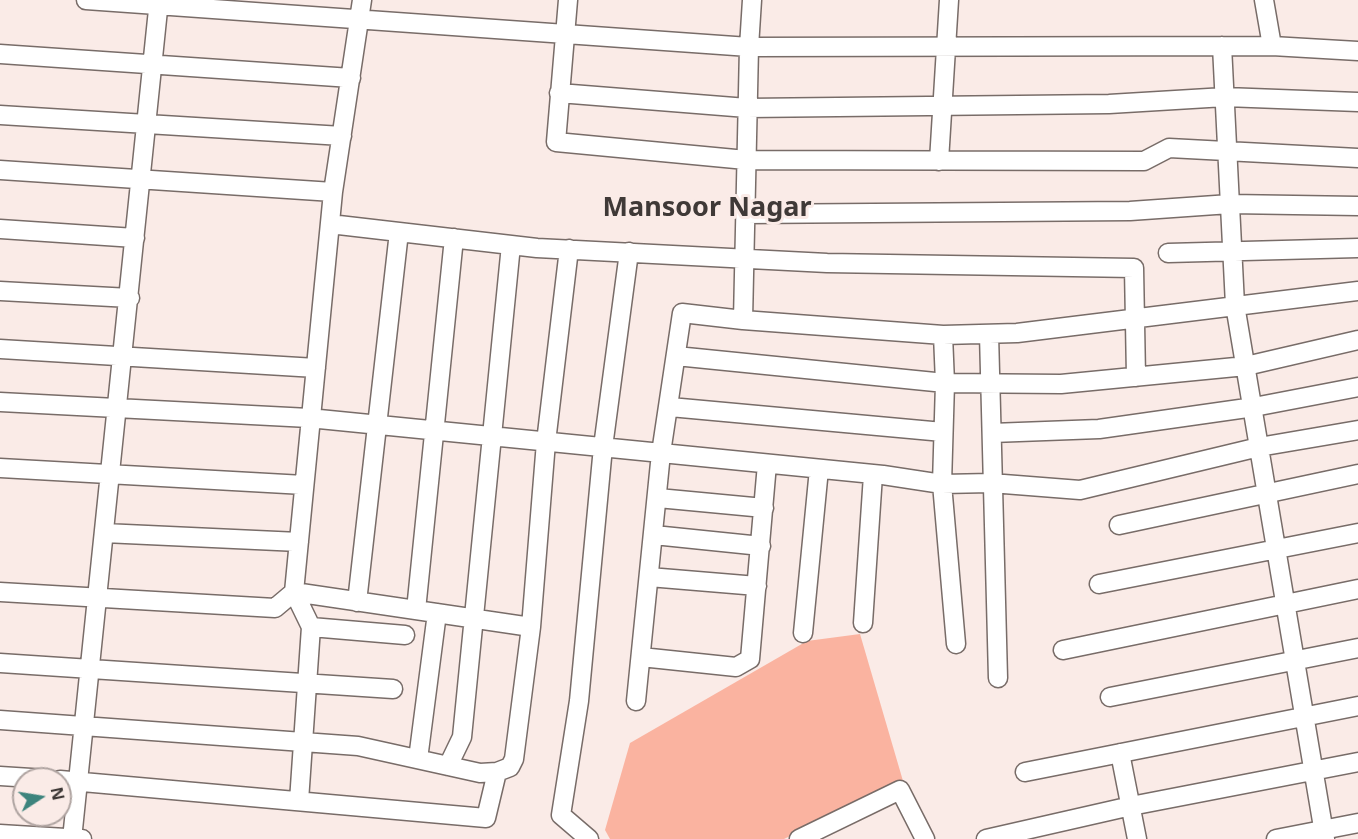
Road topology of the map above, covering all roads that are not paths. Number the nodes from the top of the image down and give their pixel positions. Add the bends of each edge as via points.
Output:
1 (86, 0) edge
2 (362, 0) edge
3 (568, 0) edge
4 (752, 0) edge
5 (949, 0) edge
6 (1264, 0) edge
7 (159, 3) edge
8 (360, 21) junction
9 (564, 36) junction
10 (1222, 46) junction
11 (1272, 46) junction
12 (749, 47) junction
13 (946, 47) junction
14 (1358, 51) edge
15 (0, 54) edge
16 (153, 64) junction
17 (351, 78) junction
18 (559, 93) junction
19 (1225, 97) junction
20 (1358, 102) edge
21 (942, 106) junction
22 (747, 108) junction
23 (0, 116) edge
24 (146, 124) junction
25 (342, 136) junction
26 (1227, 150) junction
27 (1358, 158) edge
28 (746, 160) junction
29 (939, 160) junction
30 (0, 170) edge
31 (141, 179) junction
32 (333, 192) junction
33 (1230, 204) junction
34 (1358, 206) edge
35 (745, 214) junction
36 (330, 224) junction
37 (0, 229) edge
38 (399, 232) junction
39 (135, 238) junction
40 (454, 238) junction
41 (511, 245) junction
42 (1358, 248) edge
43 (569, 249) junction
44 (1232, 251) junction
45 (629, 252) junction
46 (1168, 253) dead end
47 (744, 258) junction
48 (0, 291) edge
49 (1358, 291) edge
50 (130, 298) junction
51 (1235, 305) junction
52 (1134, 318) junction
53 (743, 320) junction
54 (989, 334) junction
55 (943, 335) junction
56 (1358, 340) edge
57 (0, 349) edge
58 (124, 356) junction
59 (676, 356) junction
60 (1246, 366) junction
61 (316, 368) junction
62 (1136, 377) junction
63 (945, 383) junction
64 (990, 383) junction
65 (1358, 387) edge
66 (0, 402) edge
67 (669, 407) junction
68 (1254, 407) junction
69 (117, 408) junction
70 (309, 417) junction
71 (377, 424) junction
72 (434, 430) junction
73 (1358, 430) edge
74 (943, 432) junction
75 (992, 433) junction
76 (493, 436) junction
77 (546, 441) junction
78 (603, 447) junction
79 (1259, 447) junction
80 (661, 453) junction
81 (767, 464) junction
82 (0, 468) edge
83 (819, 469) junction
84 (110, 474) junction
85 (1358, 474) edge
86 (873, 475) junction
87 (991, 483) junction
88 (942, 484) junction
89 (304, 485) junction
90 (1268, 494) junction
91 (658, 498) junction
92 (765, 508) junction
93 (1119, 525) dead end
94 (104, 533) junction
95 (1358, 533) edge
96 (654, 535) junction
97 (299, 542) junction
98 (761, 546) junction
99 (1278, 550) junction
100 (650, 578) junction
101 (1099, 584) dead end
102 (757, 586) junction
103 (1358, 589) edge
104 (0, 592) edge
105 (294, 592) junction
106 (96, 598) junction
107 (357, 602) junction
108 (1287, 604) junction
109 (416, 610) junction
110 (437, 613) junction
111 (475, 618) junction
112 (863, 622) dead end
113 (310, 627) junction
114 (531, 627) junction
115 (802, 633) dead end
116 (405, 635) dead end
117 (956, 644) dead end
118 (1358, 648) edge
119 (1063, 650) dead end
120 (641, 657) junction
121 (1296, 661) junction
122 (0, 663) edge
123 (89, 669) junction
124 (998, 678) dead end
125 (307, 683) junction
126 (393, 689) dead end
127 (1110, 697) dead end
128 (636, 701) dead end
129 (1358, 706) edge
130 (1305, 717) junction
131 (0, 720) edge
132 (83, 725) junction
133 (303, 741) junction
134 (1120, 753) junction
135 (418, 759) junction
136 (1358, 762) edge
137 (448, 766) junction
138 (72, 768) edge
139 (497, 772) junction
140 (1025, 772) dead end
141 (1314, 772) junction
142 (72, 780) edge
143 (299, 801) junction
144 (1131, 806) junction
145 (1358, 823) edge
146 (0, 834) edge
147 (1029, 834) edge
148 (1325, 834) edge
149 (72, 839) edge
150 (82, 839) edge
151 (589, 839) edge
152 (799, 839) edge
153 (925, 839) edge
154 (986, 839) edge
155 (1137, 839) edge
156 (1276, 839) edge

1 - 7 street
2 - 8 street
3 - 9 street
4 - 12 street
5 - 13 street
6 - 11 street
7 - 8 street
7 - 16 street
8 - 9 street
8 - 17 street
9 - 12 street
9 - 18 street
10 - 11 street
10 - 13 street
10 - 19 street
11 - 14 street
12 - 13 street
12 - 22 street
13 - 21 street
15 - 16 street
16 - 17 street
16 - 24 street
17 - 25 street
18 - 22 street
18 - 28 street via 556,142
19 - 20 street
19 - 21 street via 1109,104
19 - 26 street
21 - 22 street
21 - 29 street
22 - 28 street
23 - 24 street
24 - 25 street
24 - 31 street
25 - 32 street
26 - 27 street
26 - 29 street via 1169,148 1144,161
26 - 33 street
28 - 29 street
28 - 35 street
30 - 31 street
31 - 32 street
31 - 39 street
32 - 36 street
33 - 34 street
33 - 35 street via 1130,211
33 - 44 street
35 - 47 street
36 - 38 street
36 - 61 street
37 - 39 street
38 - 40 street
38 - 71 street
39 - 50 street
40 - 41 street
40 - 72 street
41 - 43 street
41 - 76 street
42 - 44 street
43 - 45 street
43 - 77 street
44 - 46 street
44 - 51 street
45 - 47 street
45 - 78 street
47 - 52 street via 1134,268
47 - 53 street
48 - 50 street
49 - 51 street
50 - 58 street
51 - 52 street
51 - 60 street
52 - 54 street
52 - 62 street
53 - 55 street
53 - 59 street via 682,313
54 - 55 street
54 - 64 street
55 - 63 street
56 - 60 street
57 - 58 street
58 - 61 street
58 - 69 street
59 - 63 street
59 - 67 street
60 - 62 street
60 - 68 street
61 - 70 street
62 - 64 street via 1061,384
63 - 64 street
63 - 74 street
64 - 75 street
65 - 68 street
66 - 69 street
67 - 74 street
67 - 80 street
68 - 75 street via 1099,429
68 - 79 street
69 - 70 street
69 - 84 street
70 - 71 street
70 - 89 street
71 - 72 street
71 - 107 street
72 - 76 street
72 - 109 street
73 - 79 street
74 - 88 street
75 - 87 street
76 - 77 street
76 - 111 street
77 - 78 street
77 - 114 street
78 - 80 street
78 - 151 street via 579,701 561,815
79 - 87 street via 1080,490
79 - 90 street
80 - 81 street
80 - 91 street
81 - 83 street
81 - 92 street
82 - 84 street
83 - 86 street
83 - 115 street
84 - 89 street
84 - 94 street
85 - 90 street
86 - 88 street
86 - 112 street
87 - 88 street
87 - 124 street
88 - 117 street
89 - 97 street
90 - 93 street
90 - 99 street
91 - 92 street
91 - 96 street
92 - 98 street
94 - 97 street
94 - 106 street
95 - 99 street
96 - 98 street
96 - 100 street
97 - 105 street
98 - 102 street
99 - 101 street
99 - 108 street
100 - 102 street
100 - 120 street
102 - 120 street via 750,659 736,667
103 - 108 street
104 - 106 street
105 - 106 street via 275,608
105 - 107 street
105 - 113 street
106 - 123 street
107 - 109 street
108 - 119 street
108 - 121 street
109 - 110 street
110 - 111 street
110 - 135 street
111 - 114 street
111 - 137 street via 462,737
113 - 116 street
113 - 125 street
114 - 139 street via 514,759 510,766
118 - 121 street
120 - 128 street
121 - 127 street
121 - 130 street
122 - 123 street
123 - 125 street
123 - 132 street
125 - 126 street
125 - 133 street
129 - 130 street
130 - 134 street
130 - 141 street
131 - 132 street
132 - 133 street
132 - 138 street
133 - 135 street via 358,746
133 - 143 street
134 - 140 street
134 - 144 street
135 - 137 street
136 - 141 street
137 - 139 street via 480,773
139 - 143 street via 486,818
141 - 144 street
141 - 148 street
142 - 143 street
144 - 147 street
144 - 155 street
145 - 148 street
146 - 149 street
147 - 154 street
148 - 156 street
149 - 150 street
152 - 153 street via 900,790

